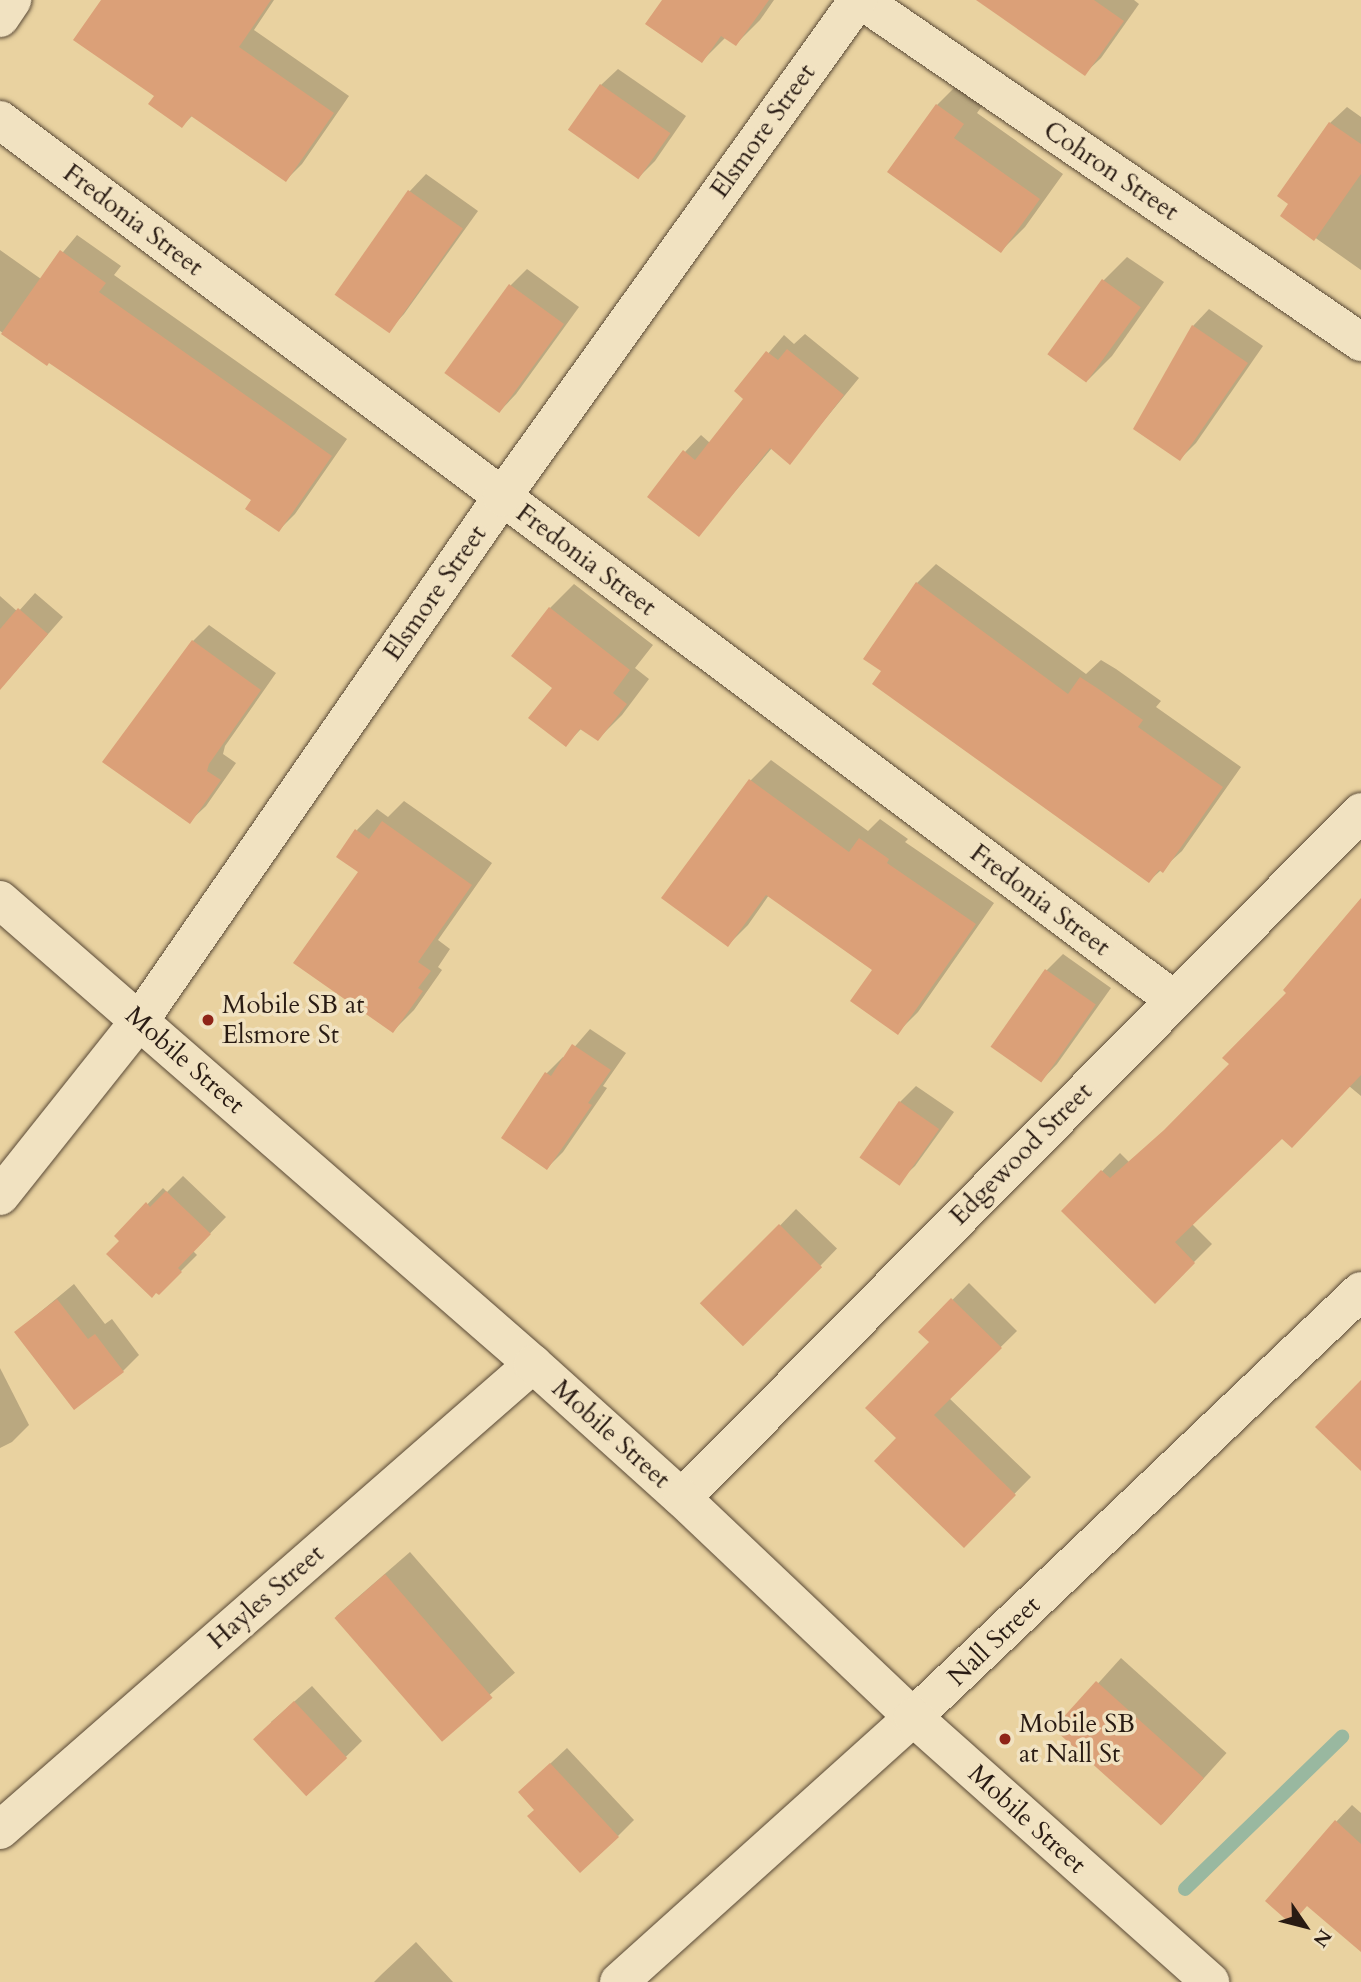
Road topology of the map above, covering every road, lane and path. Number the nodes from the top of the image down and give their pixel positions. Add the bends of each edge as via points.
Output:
1 (12, 0) edge
2 (859, 0) edge
3 (0, 18) edge
4 (0, 120) edge
5 (1361, 342) edge
6 (502, 497) junction
7 (1361, 812) edge
8 (0, 900) edge
9 (1173, 999) junction
10 (140, 1020) junction
11 (0, 1196) edge
12 (1361, 1291) edge
13 (533, 1364) junction
14 (682, 1498) junction
15 (913, 1717) junction
16 (0, 1830) edge
17 (619, 1982) edge
18 (1210, 1982) edge

1 - 3 street
2 - 5 street, Cohron Street
2 - 6 street, Elsmore Street
4 - 6 street, Fredonia Street
6 - 9 street, Fredonia Street
6 - 10 street, Elsmore Street
7 - 9 street, Edgewood Street
8 - 10 street, Mobile Street
9 - 14 street, Edgewood Street
10 - 11 street, Elsmore Street
10 - 13 street, Mobile Street
12 - 15 street, Nall Street
13 - 14 street, Mobile Street
13 - 16 street, Hayles Street
14 - 15 street, Mobile Street
15 - 17 street, Nall Street
15 - 18 street, Mobile Street

